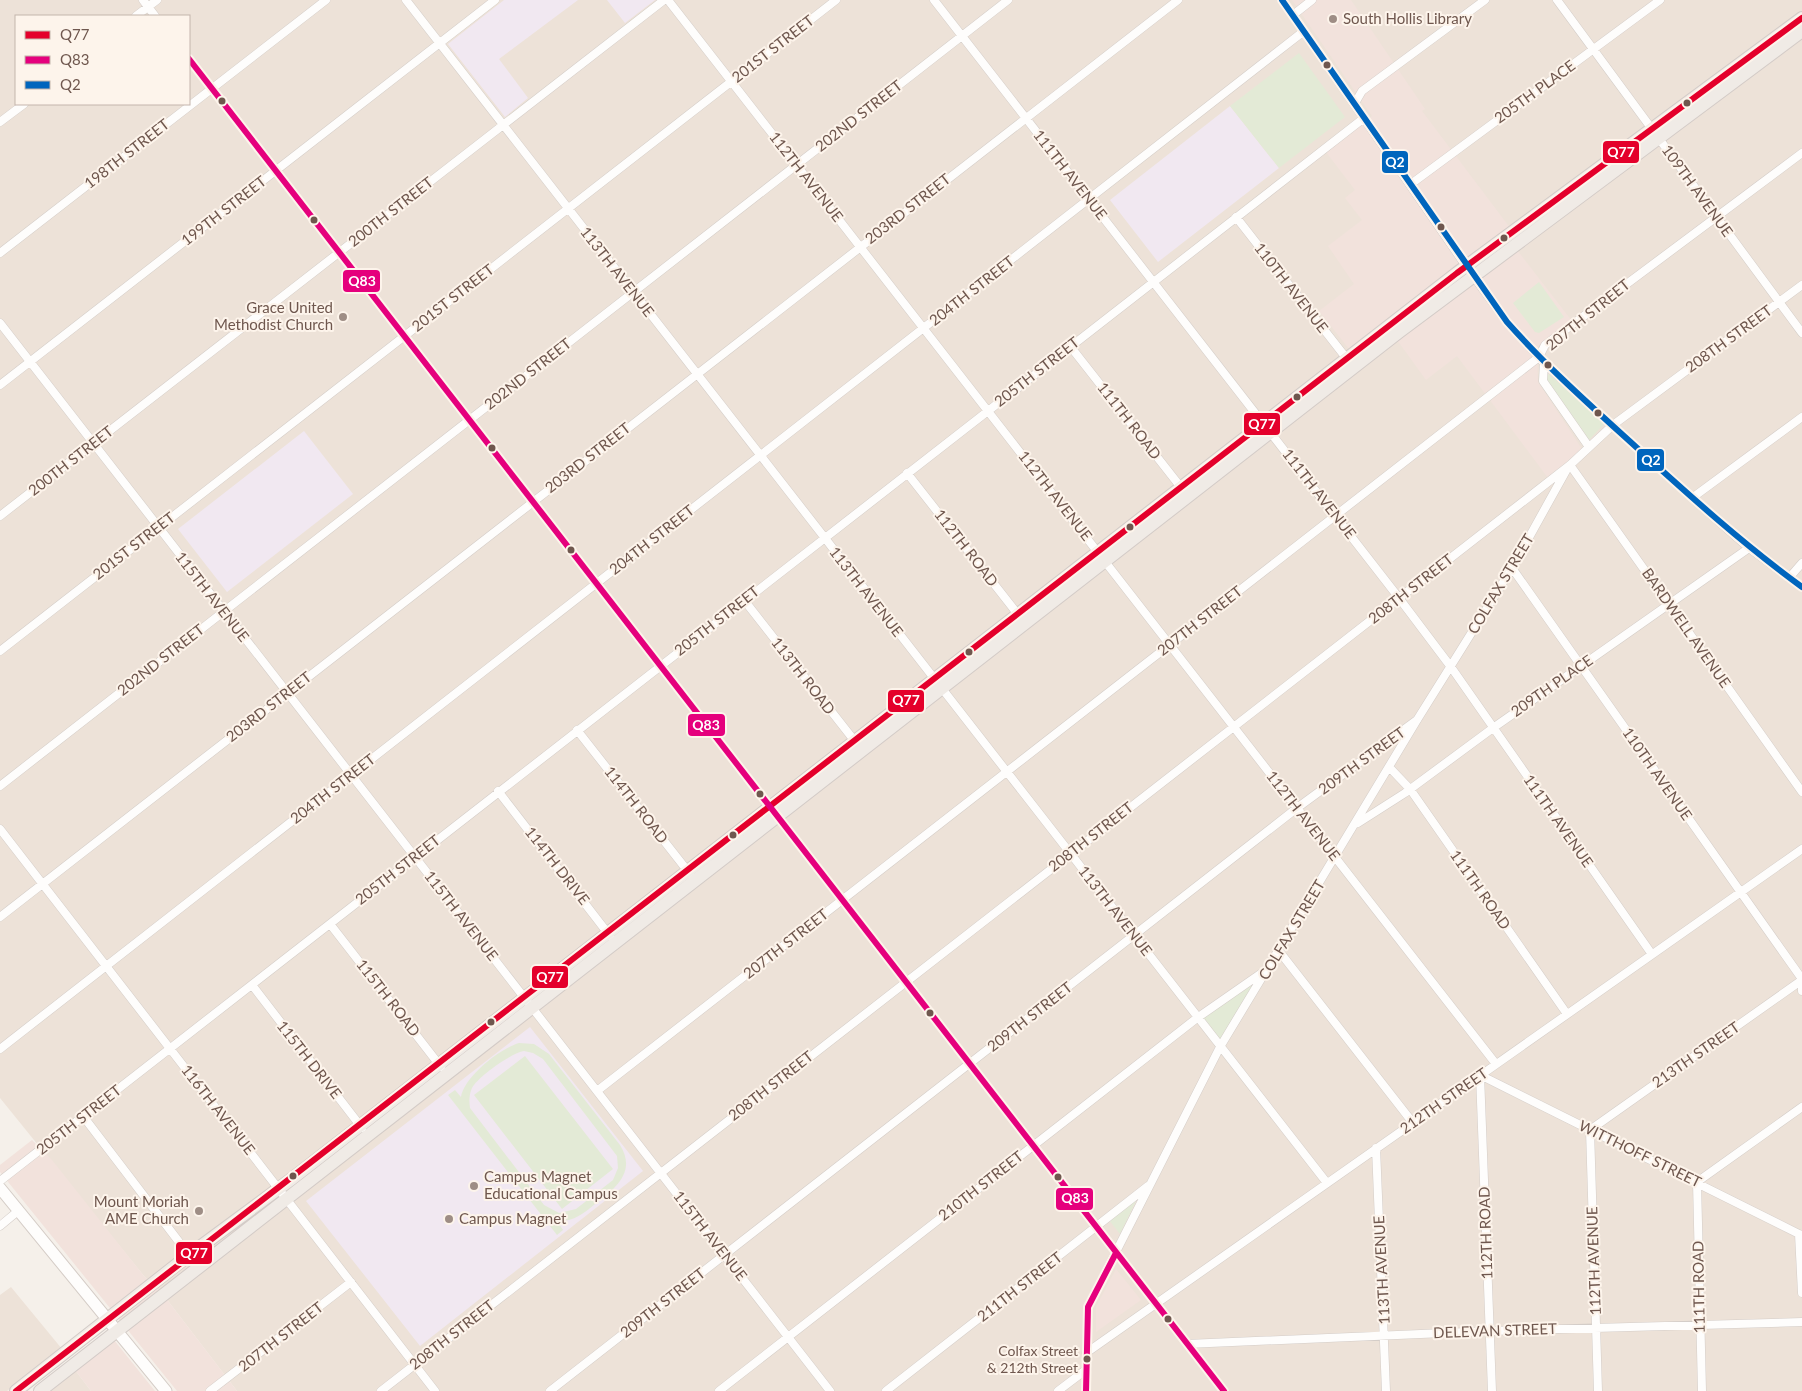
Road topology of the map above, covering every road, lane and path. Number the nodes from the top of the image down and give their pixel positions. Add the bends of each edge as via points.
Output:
1 (157, 0) edge
2 (326, 0) edge
3 (406, 0) edge
4 (494, 0) edge
5 (664, 0) edge
6 (668, 0) edge
7 (836, 0) edge
8 (934, 0) edge
9 (1008, 0) edge
10 (1178, 0) edge
11 (1282, 0) edge
12 (1312, 0) edge
13 (1486, 0) edge
14 (1557, 0) edge
15 (1660, 0) edge
16 (146, 3) edge
17 (137, 15) edge
18 (155, 15) edge
19 (1293, 15) junction
20 (1802, 18) edge
21 (1304, 31) junction
22 (1802, 31) edge
23 (962, 36) junction
24 (439, 43) junction
25 (1594, 49) junction
26 (190, 61) edge
27 (732, 81) junction
28 (211, 89) junction
29 (1354, 103) junction
30 (23, 105) edge
31 (1026, 118) junction
32 (1364, 118) junction
33 (0, 122) edge
34 (503, 125) junction
35 (1655, 134) junction
36 (1802, 153) edge
37 (797, 165) junction
38 (276, 171) junction
39 (1411, 184) junction
40 (1089, 200) junction
41 (568, 209) junction
42 (1236, 217) junction
43 (1716, 217) junction
44 (860, 247) junction
45 (339, 252) junction
46 (0, 254) edge
47 (1470, 271) junction
48 (1153, 282) junction
49 (1802, 285) edge
50 (633, 292) junction
51 (1779, 302) junction
52 (0, 323) edge
53 (924, 329) junction
54 (1802, 333) edge
55 (404, 336) junction
56 (1070, 346) junction
57 (1347, 359) junction
58 (1542, 360) junction
59 (30, 362) junction
60 (697, 374) junction
61 (0, 385) edge
62 (987, 410) junction
63 (1802, 417) edge
64 (469, 420) junction
65 (1613, 425) junction
66 (1267, 427) junction
67 (93, 444) junction
68 (1589, 447) junction
69 (760, 456) junction
70 (1570, 465) junction
71 (907, 473) junction
72 (1184, 492) junction
73 (1692, 498) junction
74 (533, 502) junction
75 (0, 516) edge
76 (1335, 516) junction
77 (158, 527) junction
78 (824, 538) junction
79 (1749, 548) junction
80 (1101, 556) junction
81 (1802, 563) edge
82 (1512, 568) junction
83 (1789, 578) junction
84 (596, 584) junction
85 (1802, 587) edge
86 (1399, 598) junction
87 (744, 600) junction
88 (1669, 604) junction
89 (224, 611) junction
90 (1022, 619) junction
91 (1170, 645) junction
92 (0, 650) edge
93 (660, 665) junction
94 (1581, 666) junction
95 (1451, 667) junction
96 (939, 683) junction
97 (287, 693) junction
98 (1417, 720) junction
99 (1234, 726) junction
100 (1493, 728) junction
101 (577, 730) junction
102 (859, 746) junction
103 (1390, 768) junction
104 (1006, 772) junction
105 (351, 775) junction
106 (0, 786) edge
107 (1410, 788) junction
108 (498, 791) junction
109 (1802, 792) edge
110 (1297, 808) junction
111 (774, 811) junction
112 (1355, 824) junction
113 (0, 829) edge
114 (1802, 849) edge
115 (1070, 854) junction
116 (415, 857) junction
117 (1336, 858) junction
118 (692, 875) junction
119 (43, 883) junction
120 (1740, 892) junction
121 (843, 900) junction
122 (0, 917) edge
123 (330, 924) junction
124 (1134, 936) junction
125 (611, 937) junction
126 (1279, 951) junction
127 (1651, 953) junction
128 (107, 966) junction
129 (1269, 967) junction
130 (1802, 979) edge
131 (906, 982) junction
132 (252, 985) junction
133 (528, 1002) junction
134 (1567, 1014) junction
135 (1197, 1018) junction
136 (1220, 1047) junction
137 (0, 1049) edge
138 (170, 1049) junction
139 (970, 1064) junction
140 (1496, 1064) junction
141 (442, 1068) junction
142 (1480, 1075) junction
143 (597, 1090) junction
144 (1802, 1107) edge
145 (83, 1116) junction
146 (1413, 1123) junction
147 (364, 1130) junction
148 (1590, 1130) junction
149 (1033, 1145) junction
150 (1376, 1148) junction
151 (660, 1172) junction
152 (0, 1181) edge
153 (1697, 1182) junction
154 (1152, 1183) junction
155 (1327, 1184) junction
156 (0, 1188) edge
157 (283, 1193) junction
158 (18, 1211) junction
159 (0, 1226) edge
160 (1096, 1228) junction
161 (1801, 1233) edge
162 (1116, 1253) junction
163 (724, 1254) junction
164 (189, 1255) junction
165 (352, 1282) junction
166 (1802, 1293) edge
167 (1156, 1304) junction
168 (108, 1319) junction
169 (1802, 1322) edge
170 (1700, 1325) junction
171 (1596, 1328) junction
172 (1490, 1331) junction
173 (118, 1332) junction
174 (1385, 1335) junction
175 (787, 1336) junction
176 (1188, 1344) junction
177 (1086, 1353) junction
178 (415, 1364) junction
179 (1087, 1369) junction
180 (16, 1391) edge
181 (40, 1391) edge
182 (166, 1391) edge
183 (210, 1391) edge
184 (381, 1391) edge
185 (435, 1391) edge
186 (550, 1391) edge
187 (719, 1391) edge
188 (830, 1391) edge
189 (886, 1391) edge
190 (1058, 1391) edge
191 (1086, 1391) edge
192 (1224, 1391) edge
193 (1386, 1391) edge
194 (1492, 1391) edge
195 (1598, 1391) edge
196 (1702, 1391) edge

1 - 16 street
2 - 28 street, 198TH STREET
3 - 24 street, 113TH AVENUE
4 - 24 street, 199TH STREET
5 - 34 street, 200TH STREET
6 - 27 street, 112TH AVENUE
7 - 27 street, 201ST STREET
8 - 23 street, 111TH AVENUE
9 - 23 street, 202ND STREET
10 - 31 street, 203RD STREET
11 - 19 street
12 - 19 street
13 - 29 street via 1362,91
14 - 25 street, 109TH AVENUE
15 - 25 street, 205TH PLACE
16 - 17 street
16 - 18 street
19 - 21 street
20 - 35 main road
21 - 29 street
21 - 40 street, 204TH STREET
22 - 35 main road
23 - 31 street, 111TH AVENUE
23 - 37 street, 202ND STREET
24 - 34 street, 113TH AVENUE
24 - 38 street, 199TH STREET
25 - 35 street, 109TH AVENUE
25 - 39 street, 205TH PLACE
26 - 28 street
27 - 37 street, 112TH AVENUE
27 - 41 street, 201ST STREET
28 - 38 street
28 - 46 street, 198TH STREET
29 - 32 street
30 - 33 street
31 - 40 street, 111TH AVENUE
31 - 44 street, 203RD STREET
32 - 39 street
32 - 42 street, 205TH STREET
34 - 41 street, 113TH AVENUE
34 - 45 street, 200TH STREET
35 - 43 street, 109TH AVENUE
35 - 47 main road
36 - 43 street, 207TH STREET
37 - 44 street, 112TH AVENUE
37 - 50 street, 202ND STREET
38 - 45 street
38 - 59 street, 199TH STREET
39 - 47 street
40 - 48 street, 111TH AVENUE
40 - 53 street, 204TH STREET
41 - 50 street, 113TH AVENUE
41 - 55 street, 201ST STREET
42 - 48 street, 205TH STREET
42 - 57 street, 110TH AVENUE
43 - 51 street, 109TH AVENUE
43 - 58 street, 207TH STREET via 1545,345
44 - 53 street, 112TH AVENUE
44 - 60 street, 203RD STREET
45 - 55 street
45 - 67 street, 200TH STREET
47 - 57 main road
47 - 58 street via 1507,322
47 - 66 main road
48 - 56 street, 205TH STREET
48 - 66 street, 111TH AVENUE
49 - 51 street, 208TH STREET
50 - 60 street, 113TH AVENUE
50 - 64 street, 202ND STREET
51 - 54 street, 109TH AVENUE
51 - 65 street, 208TH STREET
52 - 59 street, 115TH AVENUE
53 - 62 street, 112TH AVENUE
53 - 69 street, 204TH STREET
55 - 64 street
55 - 77 street, 201ST STREET
56 - 62 street, 205TH STREET
56 - 72 street, 111TH ROAD
57 - 66 main road
58 - 65 street
58 - 68 street via 1543,381
58 - 76 street, 207TH STREET
59 - 61 street, 199TH STREET
59 - 67 street, 115TH AVENUE
60 - 69 street, 113TH AVENUE
60 - 74 street, 203RD STREET
62 - 71 street, 205TH STREET
62 - 80 street, 112TH AVENUE
63 - 73 street
64 - 74 street
64 - 89 street, 202ND STREET
65 - 68 street, 208TH STREET
65 - 73 street
66 - 72 main road
66 - 76 street, 111TH AVENUE
67 - 75 street, 200TH STREET
67 - 77 street, 115TH AVENUE
68 - 70 street, 208TH STREET
69 - 78 street, 113TH AVENUE
69 - 84 street, 204TH STREET
70 - 82 street, COLFAX STREET
70 - 86 street, 208TH STREET
70 - 88 street, BARDWELL AVENUE
71 - 78 street, 205TH STREET
71 - 90 street, 112TH ROAD
72 - 80 main road
73 - 79 street
74 - 84 street
74 - 97 street, 203RD STREET
76 - 86 street, 111TH AVENUE
76 - 91 street, 207TH STREET
77 - 89 street, 115TH AVENUE
77 - 92 street, 201ST STREET
78 - 87 street, 205TH STREET
78 - 96 street, 113TH AVENUE
79 - 83 street
79 - 88 street, 209TH PLACE
80 - 90 main road
80 - 91 street, 112TH AVENUE
81 - 83 street
82 - 94 street, 110TH AVENUE
82 - 95 street, COLFAX STREET
83 - 85 street
84 - 93 street
84 - 105 street, 204TH STREET
86 - 95 street, 111TH AVENUE
86 - 99 street, 208TH STREET
87 - 93 street, 205TH STREET
87 - 102 street, 113TH ROAD
88 - 94 street, 209TH PLACE
88 - 109 street, BARDWELL AVENUE
89 - 97 street, 115TH AVENUE
89 - 106 street, 202ND STREET
90 - 96 main road
91 - 99 street, 112TH AVENUE
91 - 104 street, 207TH STREET
93 - 101 street, 205TH STREET
93 - 111 street
94 - 100 street, 209TH PLACE
94 - 120 street, 110TH AVENUE
95 - 98 street, COLFAX STREET
95 - 100 street, 111TH AVENUE
96 - 102 main road
96 - 104 street, 113TH AVENUE
97 - 105 street, 115TH AVENUE
97 - 119 street, 203RD STREET
98 - 103 street, COLFAX STREET
98 - 110 street, 209TH STREET
99 - 110 street, 112TH AVENUE
99 - 115 street, 208TH STREET
100 - 107 street, 209TH PLACE
100 - 127 street, 111TH AVENUE
101 - 108 street, 205TH STREET
101 - 118 street, 114TH ROAD
102 - 111 main road
103 - 107 street, 111TH ROAD
103 - 112 street, COLFAX STREET
104 - 115 street, 113TH AVENUE
104 - 121 street, 207TH STREET
105 - 116 street, 115TH AVENUE
105 - 128 street, 204TH STREET
107 - 112 street, 209TH PLACE
107 - 134 street, 111TH ROAD
108 - 116 street, 205TH STREET
108 - 125 street, 114TH DRIVE
110 - 117 street, 112TH AVENUE
110 - 124 street, 209TH STREET
111 - 118 main road
111 - 121 street
112 - 117 street, COLFAX STREET
113 - 119 street, 116TH AVENUE
114 - 120 street, 212TH STREET
115 - 124 street, 113TH AVENUE
115 - 131 street, 208TH STREET
116 - 123 street, 205TH STREET
116 - 133 street, 115TH AVENUE
117 - 126 street, COLFAX STREET
117 - 140 street, 112TH AVENUE
118 - 125 main road
119 - 122 street, 203RD STREET
119 - 128 street, 116TH AVENUE
120 - 127 street, 212TH STREET
120 - 130 street, 110TH AVENUE
121 - 131 street
121 - 143 street, 207TH STREET
123 - 132 street, 205TH STREET
123 - 141 street, 115TH ROAD
124 - 135 street, 113TH AVENUE
124 - 139 street, 209TH STREET
125 - 133 main road
126 - 129 street, COLFAX STREET
126 - 146 street
127 - 134 street, 212TH STREET
128 - 137 street, 204TH STREET
128 - 138 street, 116TH AVENUE
129 - 135 street, 210TH STREET
129 - 136 street, COLFAX STREET
130 - 148 street, 213TH STREET
131 - 139 street
131 - 151 street, 208TH STREET
132 - 138 street, 205TH STREET
132 - 147 street, 115TH DRIVE
133 - 141 main road
133 - 143 street, 115TH AVENUE
134 - 140 street, 212TH STREET
135 - 136 street, 113TH AVENUE
135 - 149 street, 210TH STREET
136 - 154 street, COLFAX STREET
136 - 155 street, 113TH AVENUE
138 - 145 street, 205TH STREET
138 - 157 street, 116TH AVENUE
139 - 149 street
139 - 163 street, 209TH STREET
140 - 142 street, 212TH STREET
141 - 147 main road
142 - 146 street, 212TH STREET
142 - 148 street, WITTHOFF STREET
142 - 172 street, 112TH ROAD
143 - 151 street, 115TH AVENUE
144 - 153 street
145 - 152 street, 205TH STREET
145 - 164 street
146 - 150 street, 212TH STREET
147 - 157 main road
148 - 153 street, WITTHOFF STREET
148 - 171 street, 112TH AVENUE
149 - 160 street
149 - 175 street, 210TH STREET
150 - 155 street, 212TH STREET
150 - 174 street, 113TH AVENUE
151 - 163 street, 115TH AVENUE
151 - 178 street, 208TH STREET
153 - 161 street, WITTHOFF STREET
153 - 170 street, 111TH ROAD
154 - 160 street, 211TH STREET
154 - 162 street, COLFAX STREET
155 - 167 street, 212TH STREET
156 - 158 main road
157 - 164 main road
157 - 165 street, 116TH AVENUE
157 - 173 main road
158 - 159 street
158 - 168 main road
160 - 162 street
160 - 189 street, 211TH STREET
161 - 166 street
162 - 167 street
162 - 177 street, COLFAX STREET via 1088,1307
163 - 175 street, 115TH AVENUE
163 - 186 street, 209TH STREET
164 - 168 main road
165 - 178 street, 116TH AVENUE
165 - 183 street, 207TH STREET
167 - 176 street
167 - 177 street, 212TH STREET
168 - 173 main road
168 - 180 main road
169 - 170 street, DELEVAN STREET
170 - 171 street, DELEVAN STREET
170 - 196 street, 111TH ROAD
171 - 172 street, DELEVAN STREET
171 - 195 street, 112TH AVENUE
172 - 174 street, DELEVAN STREET
172 - 194 street, 112TH ROAD
173 - 181 main road
173 - 182 main road
174 - 176 street, DELEVAN STREET
174 - 193 street, 113TH AVENUE
175 - 187 street, 210TH STREET
175 - 188 street, 115TH AVENUE
176 - 192 street
177 - 179 street, COLFAX STREET
178 - 184 street, 208TH STREET
178 - 185 street, 116TH AVENUE
179 - 190 street
179 - 191 street, COLFAX STREET

